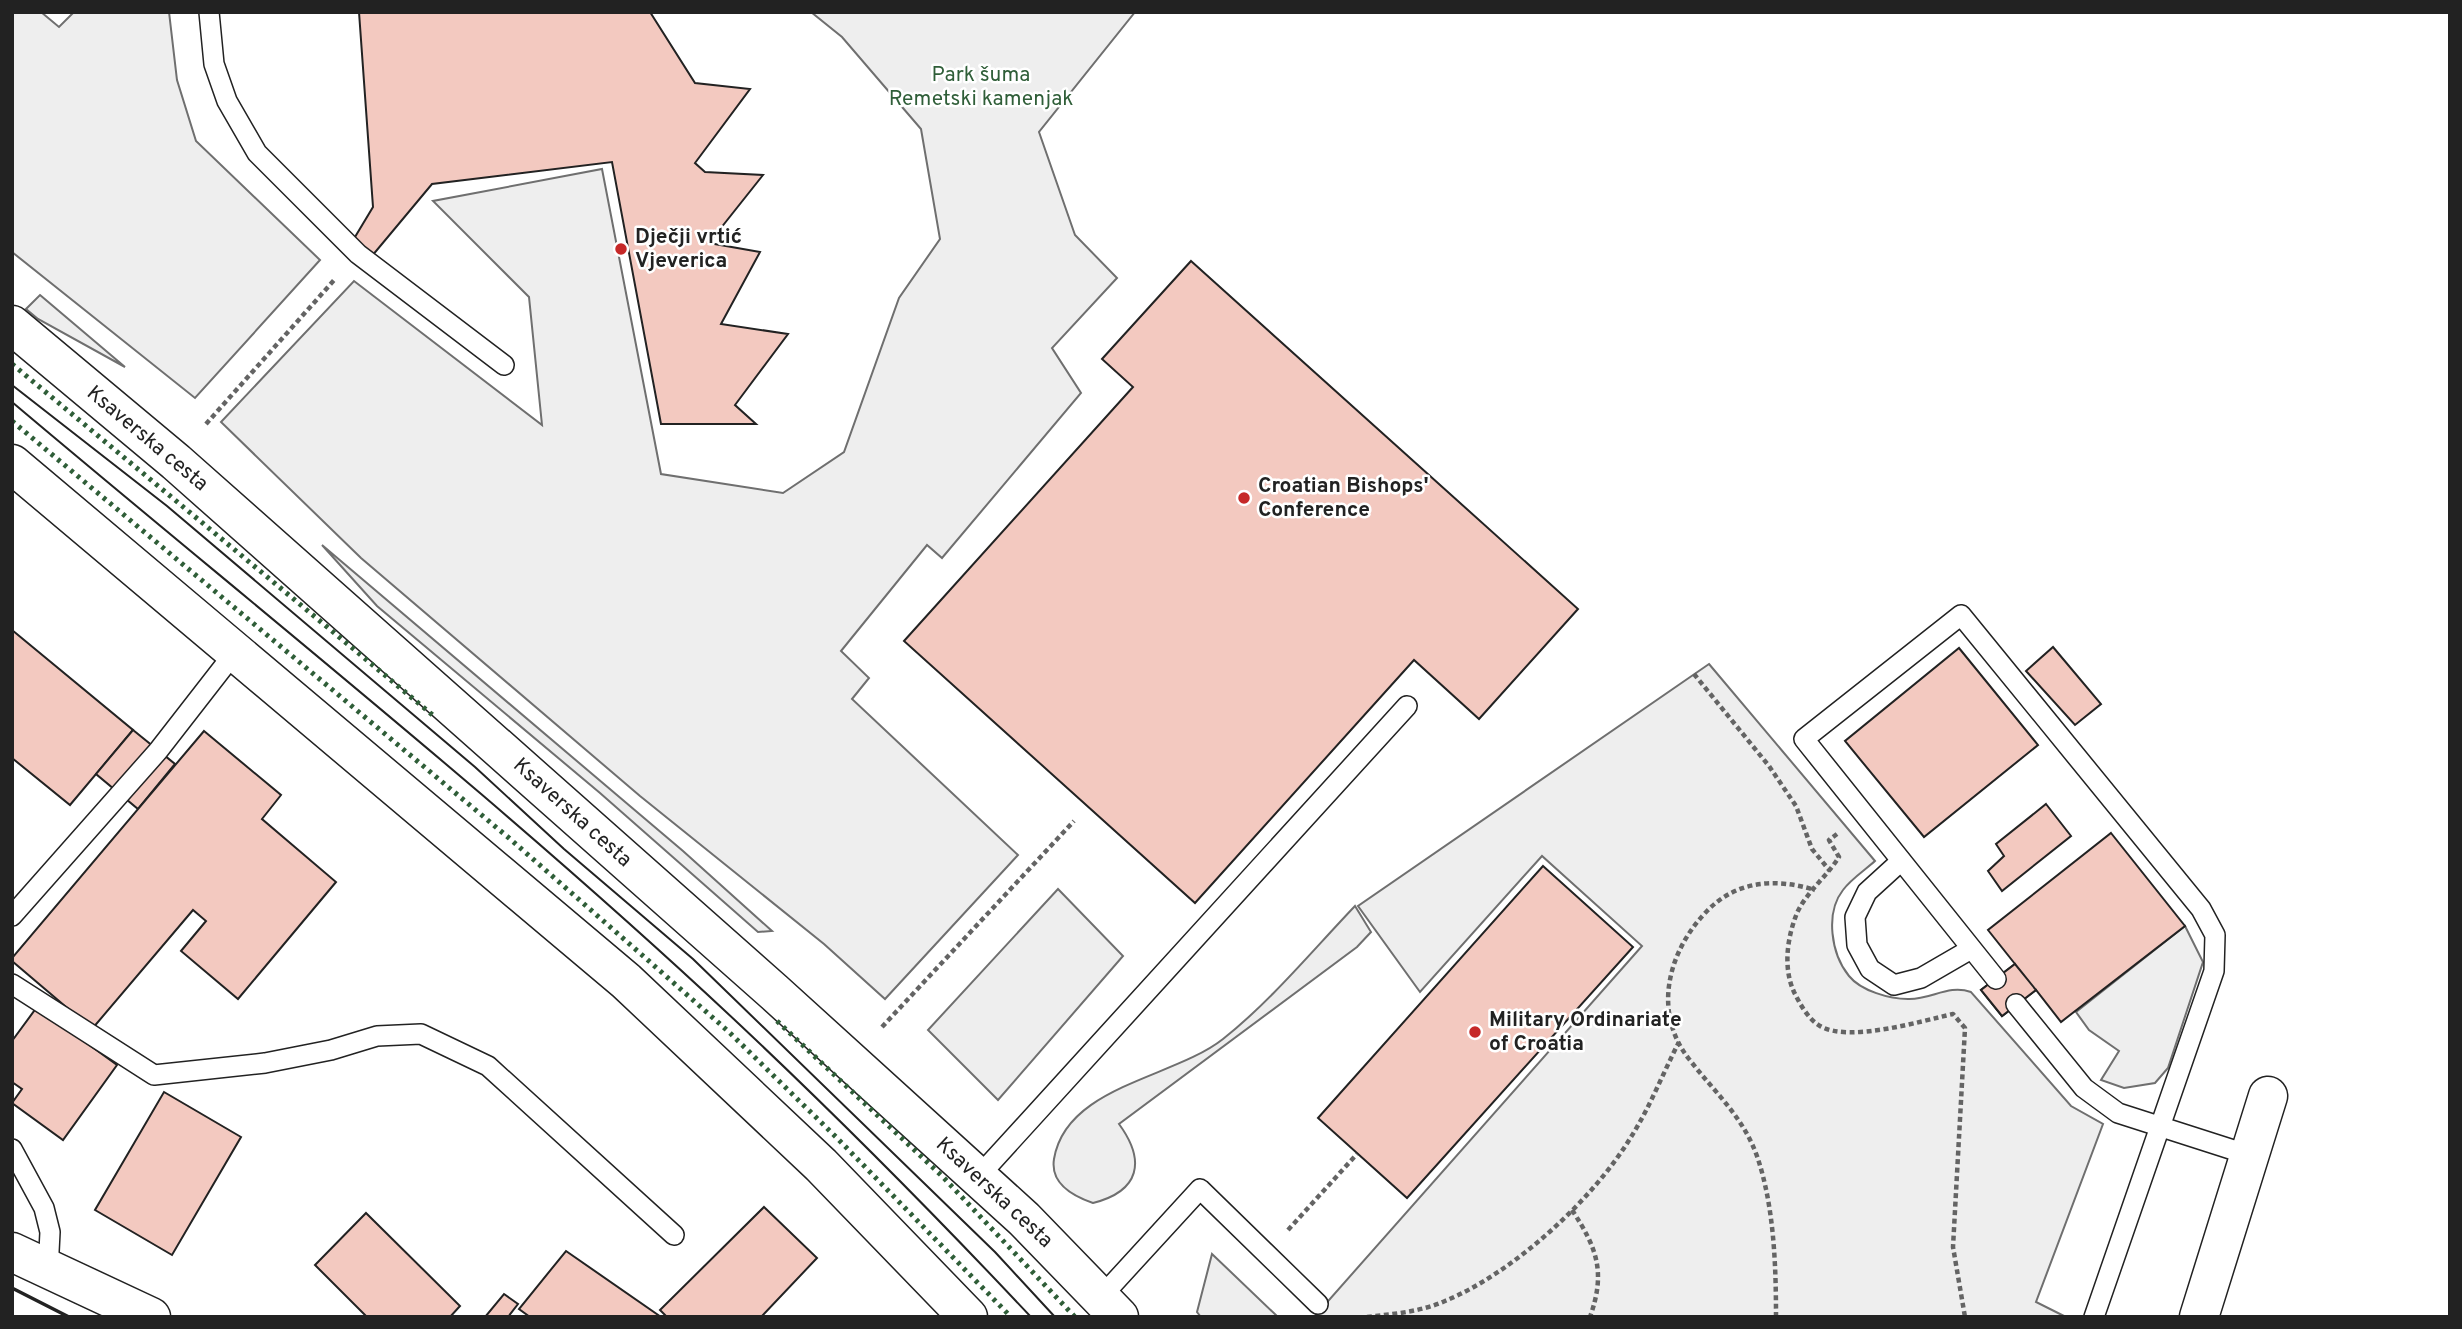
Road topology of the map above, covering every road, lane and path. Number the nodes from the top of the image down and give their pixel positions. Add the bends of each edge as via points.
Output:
1 (209, 12) edge
2 (358, 254) junction
3 (12, 325) edge
4 (504, 365) dead end
5 (206, 424) dead end
6 (12, 464) edge
7 (235, 652) junction
8 (1694, 674) dead end
9 (1407, 706) dead end
10 (1863, 813) junction
11 (1074, 821) dead end
12 (1901, 861) junction
13 (1830, 871) junction
14 (1815, 890) junction
15 (12, 916) edge
16 (1971, 948) junction
17 (1996, 979) dead end
18 (12, 984) edge
19 (2017, 1004) dead end
20 (882, 1027) dead end
21 (1679, 1042) junction
22 (2268, 1096) dead end
23 (2162, 1128) junction
24 (12, 1149) edge
25 (1357, 1154) dead end
26 (2249, 1155) junction
27 (978, 1177) junction
28 (1572, 1210) junction
29 (674, 1235) dead end
30 (12, 1252) edge
31 (1267, 1254) junction
32 (48, 1270) junction
33 (1318, 1304) dead end
34 (1110, 1307) edge
35 (151, 1317) edge
36 (968, 1317) edge
37 (1367, 1317) edge
38 (1590, 1317) edge
39 (1776, 1317) edge
40 (1965, 1317) edge
41 (2094, 1317) edge
42 (2199, 1317) edge

1 - 2 lane via 218,76 227,102 257,153
2 - 4 lane
2 - 5 path
3 - 27 main road, Ksaverska cesta via 176,462
6 - 7 main road
7 - 15 lane via 158,751
7 - 36 main road via 663,1015 821,1165
8 - 13 path via 1769,766 1796,806 1812,849
9 - 27 lane
10 - 12 lane
10 - 13 path via 1829,840 1839,857
10 - 23 lane via 1804,739 1961,615 2200,909 2215,935 2214,971
11 - 20 path
12 - 16 lane
12 - 16 lane via 1867,892 1855,917 1857,945 1870,969 1894,985 1921,978
13 - 14 path
14 - 21 path via 1790,882 1740,888 1717,901 1695,924 1678,951 1668,981 1668,1013
14 - 40 path via 1798,912 1787,965 1804,1010 1821,1027 1880,1030 1953,1014 1965,1028 1953,1247
16 - 17 lane
18 - 29 lane via 154,1075 265,1063 377,1036 421,1034 488,1066
19 - 23 lane via 2084,1088 2118,1113
21 - 28 path via 1631,1139
21 - 39 path via 1747,1131 1758,1160 1766,1189
22 - 26 main road
23 - 26 lane
23 - 41 lane
24 - 32 lane via 44,1208 50,1231
25 - 31 path
26 - 42 main road
27 - 34 main road, Ksaverska cesta
28 - 37 path via 1503,1267 1446,1301 1420,1310
28 - 38 path via 1593,1243 1597,1259 1599,1277
30 - 32 main road
31 - 33 lane
31 - 34 lane via 1199,1189
32 - 35 main road

